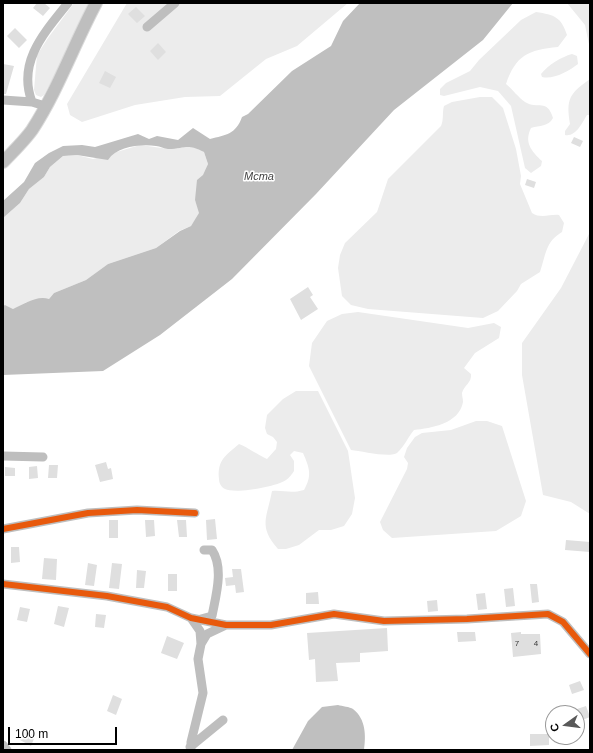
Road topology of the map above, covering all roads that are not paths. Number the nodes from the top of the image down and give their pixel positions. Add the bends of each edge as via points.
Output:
1 (68, 3) edge
2 (96, 3) edge
3 (175, 3) edge
4 (147, 27) dead end
5 (3, 100) edge
6 (32, 102) junction
7 (48, 102) junction
8 (3, 162) edge
9 (3, 456) edge
10 (43, 457) dead end
11 (195, 513) dead end
12 (3, 529) edge
13 (204, 550) dead end
14 (3, 584) edge
15 (195, 619) junction
16 (226, 625) junction
17 (201, 644) junction
18 (590, 654) edge
19 (223, 720) dead end
20 (3, 745) edge
21 (189, 749) edge
22 (7, 750) edge

1 - 6 street via 37,43 28,66 28,91
2 - 7 main road
3 - 4 street
5 - 6 street
6 - 7 street
7 - 8 main road via 32,130
9 - 10 street
11 - 12 street via 137,510 88,513
13 - 15 street via 212,550 218,559 217,590 212,616
14 - 15 street via 106,596 167,607
15 - 16 street
15 - 17 street via 200,631
16 - 17 street via 207,634
16 - 18 street via 271,625 334,614 384,621 548,614 563,622
17 - 21 street via 198,659 203,693
19 - 21 street
20 - 22 street

